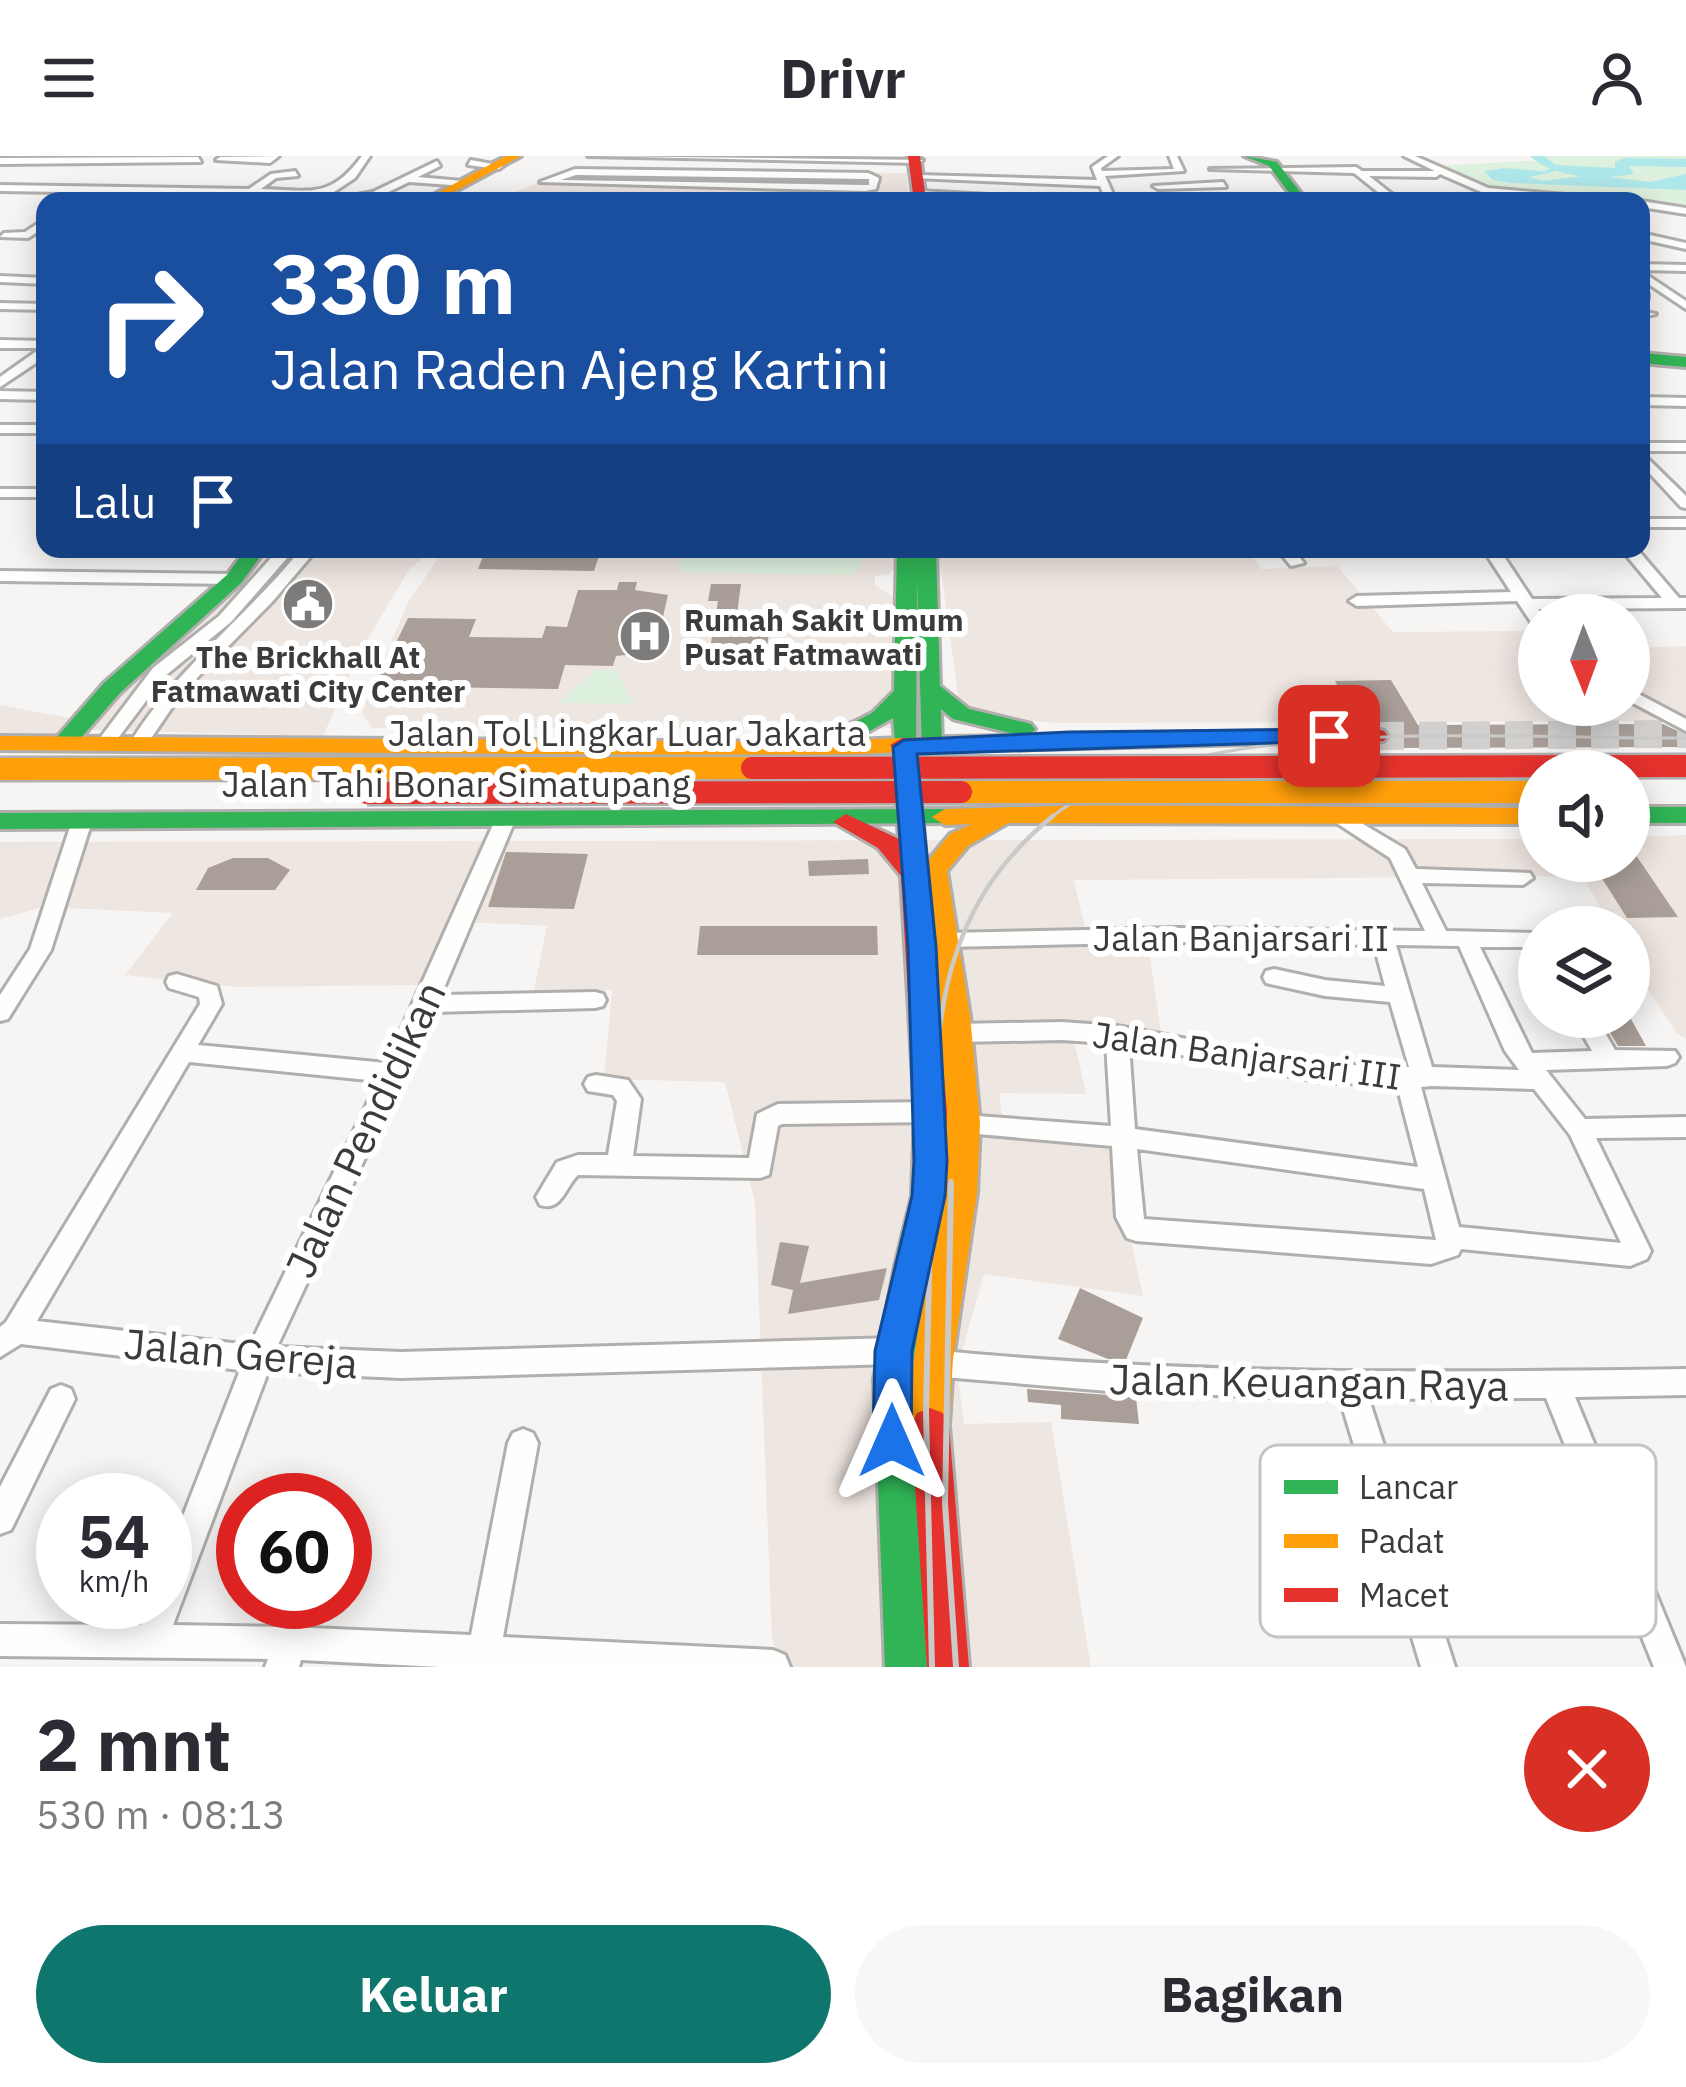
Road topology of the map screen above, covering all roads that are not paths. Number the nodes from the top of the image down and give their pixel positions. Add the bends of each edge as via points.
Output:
1 (280, 156) edge
2 (309, 156) edge
3 (366, 156) edge
4 (592, 156) edge
5 (1114, 156) edge
6 (1173, 156) edge
7 (1250, 156) edge
8 (1343, 156) edge
9 (1408, 156) edge
10 (69, 158) edge
11 (575, 158) edge
12 (0, 160) edge
13 (220, 160) dead end
14 (437, 164) dead end
15 (1214, 170) dead end
16 (1279, 170) junction
17 (1362, 170) junction
18 (918, 171) edge
19 (570, 172) junction
20 (1130, 173) junction
21 (295, 174) dead end
22 (702, 174) junction
23 (1443, 174) junction
24 (467, 177) edge
25 (1098, 178) junction
26 (220, 179) dead end
27 (408, 179) junction
28 (1082, 180) junction
29 (1223, 185) dead end
30 (1188, 186) junction
31 (21, 187) junction
32 (149, 190) junction
33 (206, 190) junction
34 (255, 190) junction
35 (0, 192) edge
36 (145, 192) edge
37 (250, 192) edge
38 (292, 192) edge
39 (331, 192) edge
40 (381, 192) edge
41 (655, 192) edge
42 (695, 192) edge
43 (734, 192) edge
44 (1001, 192) edge
45 (1106, 192) edge
46 (1192, 192) edge
47 (1295, 192) edge
48 (1385, 192) edge
49 (1510, 192) edge
50 (1650, 205) edge
51 (1680, 210) edge
52 (1684, 226) edge
53 (36, 229) edge
54 (1650, 237) edge
55 (2, 238) edge
56 (1686, 246) edge
57 (1663, 268) junction
58 (1686, 268) edge
59 (1650, 269) edge
60 (1650, 277) edge
61 (0, 278) edge
62 (36, 283) edge
63 (1686, 285) edge
64 (36, 289) edge
65 (5, 306) edge
66 (1686, 306) edge
67 (36, 307) edge
68 (0, 344) edge
69 (36, 347) edge
70 (36, 355) edge
71 (1650, 359) edge
72 (1686, 362) edge
73 (0, 383) edge
74 (0, 395) edge
75 (36, 395) edge
76 (1650, 401) edge
77 (1686, 402) edge
78 (0, 429) edge
79 (36, 429) edge
80 (1686, 447) edge
81 (1650, 451) edge
82 (1650, 463) edge
83 (0, 493) edge
84 (36, 493) edge
85 (1686, 507) edge
86 (1650, 510) edge
87 (1650, 523) edge
88 (1686, 523) edge
89 (249, 558) edge
90 (279, 558) edge
91 (302, 558) edge
92 (908, 558) edge
93 (925, 558) edge
94 (1497, 558) edge
95 (1638, 558) edge
96 (0, 576) edge
97 (233, 579) junction
98 (1520, 594) edge
99 (1518, 600) edge
100 (1357, 601) dead end
101 (1650, 602) edge
102 (1680, 603) edge
103 (917, 692) junction
104 (1650, 706) edge
105 (1650, 717) edge
106 (1686, 726) edge
107 (1664, 734) dead end
108 (127, 735) junction
109 (1069, 739) junction
110 (1176, 739) junction
111 (0, 742) edge
112 (64, 742) junction
113 (1011, 744) junction
114 (304, 745) junction
115 (917, 747) junction
116 (812, 748) junction
117 (1311, 753) junction
118 (0, 754) edge
119 (1686, 766) edge
120 (0, 769) edge
121 (1686, 791) edge
122 (1518, 792) edge
123 (1650, 792) edge
124 (0, 793) edge
125 (1518, 806) edge
126 (0, 807) edge
127 (1297, 812) junction
128 (1345, 813) junction
129 (1041, 815) junction
130 (1518, 815) edge
131 (395, 818) junction
132 (506, 818) junction
133 (922, 818) junction
134 (826, 820) junction
135 (0, 821) edge
136 (82, 821) junction
137 (926, 873) junction
138 (1408, 876) junction
139 (1518, 878) edge
140 (1382, 936) junction
141 (1438, 938) junction
142 (1466, 939) junction
143 (943, 940) junction
144 (1518, 940) edge
145 (1274, 977) dead end
146 (177, 982) dead end
147 (1399, 995) junction
148 (595, 1000) dead end
149 (426, 1004) junction
150 (0, 1013) edge
151 (957, 1033) junction
152 (1117, 1035) junction
153 (1596, 1038) edge
154 (180, 1052) junction
155 (1606, 1056) junction
156 (1667, 1057) dead end
157 (1531, 1071) junction
158 (392, 1072) junction
159 (1416, 1078) junction
160 (596, 1084) dead end
161 (931, 1112) junction
162 (964, 1125) junction
163 (1580, 1129) junction
164 (1684, 1131) edge
165 (1122, 1137) junction
166 (619, 1167) junction
167 (1434, 1180) junction
168 (549, 1197) dead end
169 (1449, 1238) junction
170 (8, 1337) edge
171 (894, 1351) junction
172 (259, 1359) junction
173 (932, 1364) junction
174 (1686, 1382) edge
175 (1555, 1384) junction
176 (1351, 1387) junction
177 (61, 1399) dead end
178 (523, 1443) dead end
179 (1369, 1445) edge
180 (1580, 1445) edge
181 (0, 1519) edge
182 (1656, 1633) edge
183 (1429, 1637) edge
184 (0, 1640) edge
185 (150, 1643) junction
186 (484, 1652) junction
187 (286, 1655) edge
188 (732, 1665) edge
189 (772, 1667) edge
190 (906, 1667) edge
191 (948, 1667) edge
192 (1438, 1667) edge
193 (1670, 1667) edge

1 - 2 street
1 - 13 street
3 - 39 street
4 - 18 street
5 - 25 street via 1096,167
6 - 20 street via 1180,171
7 - 16 main road
8 - 17 street
9 - 23 street
10 - 12 street
10 - 31 street
10 - 32 street via 198,160
11 - 19 street
14 - 27 street
15 - 16 street
16 - 17 street
16 - 47 main road
17 - 23 street
17 - 48 street
18 - 28 street
18 - 28 street
18 - 44 street
19 - 22 street
19 - 41 street via 545,182
20 - 25 street
20 - 30 street via 1144,186
21 - 34 street
22 - 42 street
22 - 43 street via 866,182
23 - 49 street
24 - 27 street
25 - 28 street
25 - 45 street
26 - 33 street
27 - 40 street
29 - 30 street
30 - 46 street
31 - 32 street
31 - 35 street
32 - 33 street
32 - 36 street
33 - 34 street
34 - 37 street
34 - 38 street
50 - 51 street
51 - 52 street
53 - 55 street
54 - 56 street
57 - 58 street
57 - 59 street
57 - 63 street
60 - 66 street
61 - 62 street
64 - 65 street
65 - 67 street
68 - 69 street
70 - 73 street
71 - 72 main road
74 - 75 street
76 - 77 street
78 - 79 street
80 - 81 street
82 - 85 street
83 - 84 street
85 - 86 street
87 - 88 street
89 - 97 main road
90 - 108 street via 225,619 159,672
91 - 108 street
92 - 103 main road
93 - 103 main road
94 - 98 street
95 - 102 street
96 - 97 street
97 - 112 main road
99 - 100 street
101 - 102 street
103 - 109 main road via 965,718
103 - 115 main road
103 - 116 main road
104 - 106 street
105 - 107 street
108 - 112 main road, Jalan Tahi Bonar Simatupang
108 - 114 main road, Jalan Tahi Bonar Simatupang
109 - 110 main road
109 - 113 main road
110 - 117 main road
110 - 117 main road via 1380,747
111 - 112 main road, Jalan Tahi Bonar Simatupang
113 - 115 main road, Jalan Tahi Bonar Simatupang
113 - 117 main road via 1123,758
113 - 127 main road via 970,757 964,768 971,784 998,796
114 - 116 main road, Jalan Tahi Bonar Simatupang
114 - 118 main road via 247,753
115 - 116 main road, Jalan Tahi Bonar Simatupang
115 - 133 main road
116 - 134 main road via 860,773 854,802
119 - 120 main road, Jalan Tol Lingkar Luar Jakarta, bridge
121 - 123 main road
122 - 124 main road, Jalan Tol Lingkar Luar Jakarta, bridge
125 - 128 main road
126 - 131 main road via 352,807
127 - 128 main road
127 - 129 main road
128 - 130 main road
128 - 138 street via 1390,847
129 - 133 main road, Jalan Tahi Bonar Simatupang
129 - 137 main road via 972,833
131 - 132 main road, Jalan Tahi Bonar Simatupang
131 - 136 main road, Jalan Tahi Bonar Simatupang
132 - 134 main road, Jalan Tahi Bonar Simatupang
132 - 149 street, Jalan Pendidikan
133 - 134 main road, Jalan Tahi Bonar Simatupang
133 - 137 main road
134 - 137 main road via 889,842
135 - 136 main road, Jalan Tahi Bonar Simatupang
136 - 150 street via 40,950
137 - 143 main road
137 - 161 main road
138 - 139 street
138 - 141 street
140 - 141 street, Jalan Banjarsari II
140 - 143 street, Jalan Banjarsari II
140 - 147 street
141 - 142 street, Jalan Banjarsari II
142 - 144 street, Jalan Banjarsari II
142 - 157 street
143 - 151 main road
145 - 147 street
146 - 154 street, Jalan Gereja via 211,995
147 - 159 street
148 - 149 street
149 - 158 street, Jalan Pendidikan
151 - 152 street, Jalan Banjarsari III
151 - 162 main road
152 - 159 street, Jalan Banjarsari III via 1322,1073
152 - 165 street
153 - 155 street
154 - 158 street
154 - 170 street, Jalan Gereja
155 - 156 street, Jalan Banjarsari III
155 - 157 street, Jalan Banjarsari III
157 - 159 street, Jalan Banjarsari III
157 - 163 street
158 - 172 street, Jalan Pendidikan
159 - 167 street
160 - 166 street via 620,1087 629,1099
161 - 166 street via 772,1115 756,1169
161 - 171 main road via 928,1196
162 - 165 street
162 - 173 main road via 958,1218
163 - 164 street
163 - 169 street via 1638,1254
165 - 167 street
165 - 169 street via 1129,1217 1142,1232 1431,1253 1449,1247
166 - 168 street via 566,1169
167 - 169 street
170 - 172 street, Jalan Gereja
171 - 172 street, Jalan Gereja via 401,1365
171 - 190 main road
172 - 185 street, Jalan Pendidikan
173 - 176 street, Jalan Keuangan Raya via 1138,1384
173 - 191 main road
174 - 175 street, Jalan Keuangan Raya
175 - 176 street, Jalan Keuangan Raya
175 - 180 street
176 - 179 street
177 - 181 street
178 - 186 street
182 - 193 street
183 - 192 street
184 - 185 street
185 - 187 street
186 - 187 street
186 - 188 street
188 - 189 street

